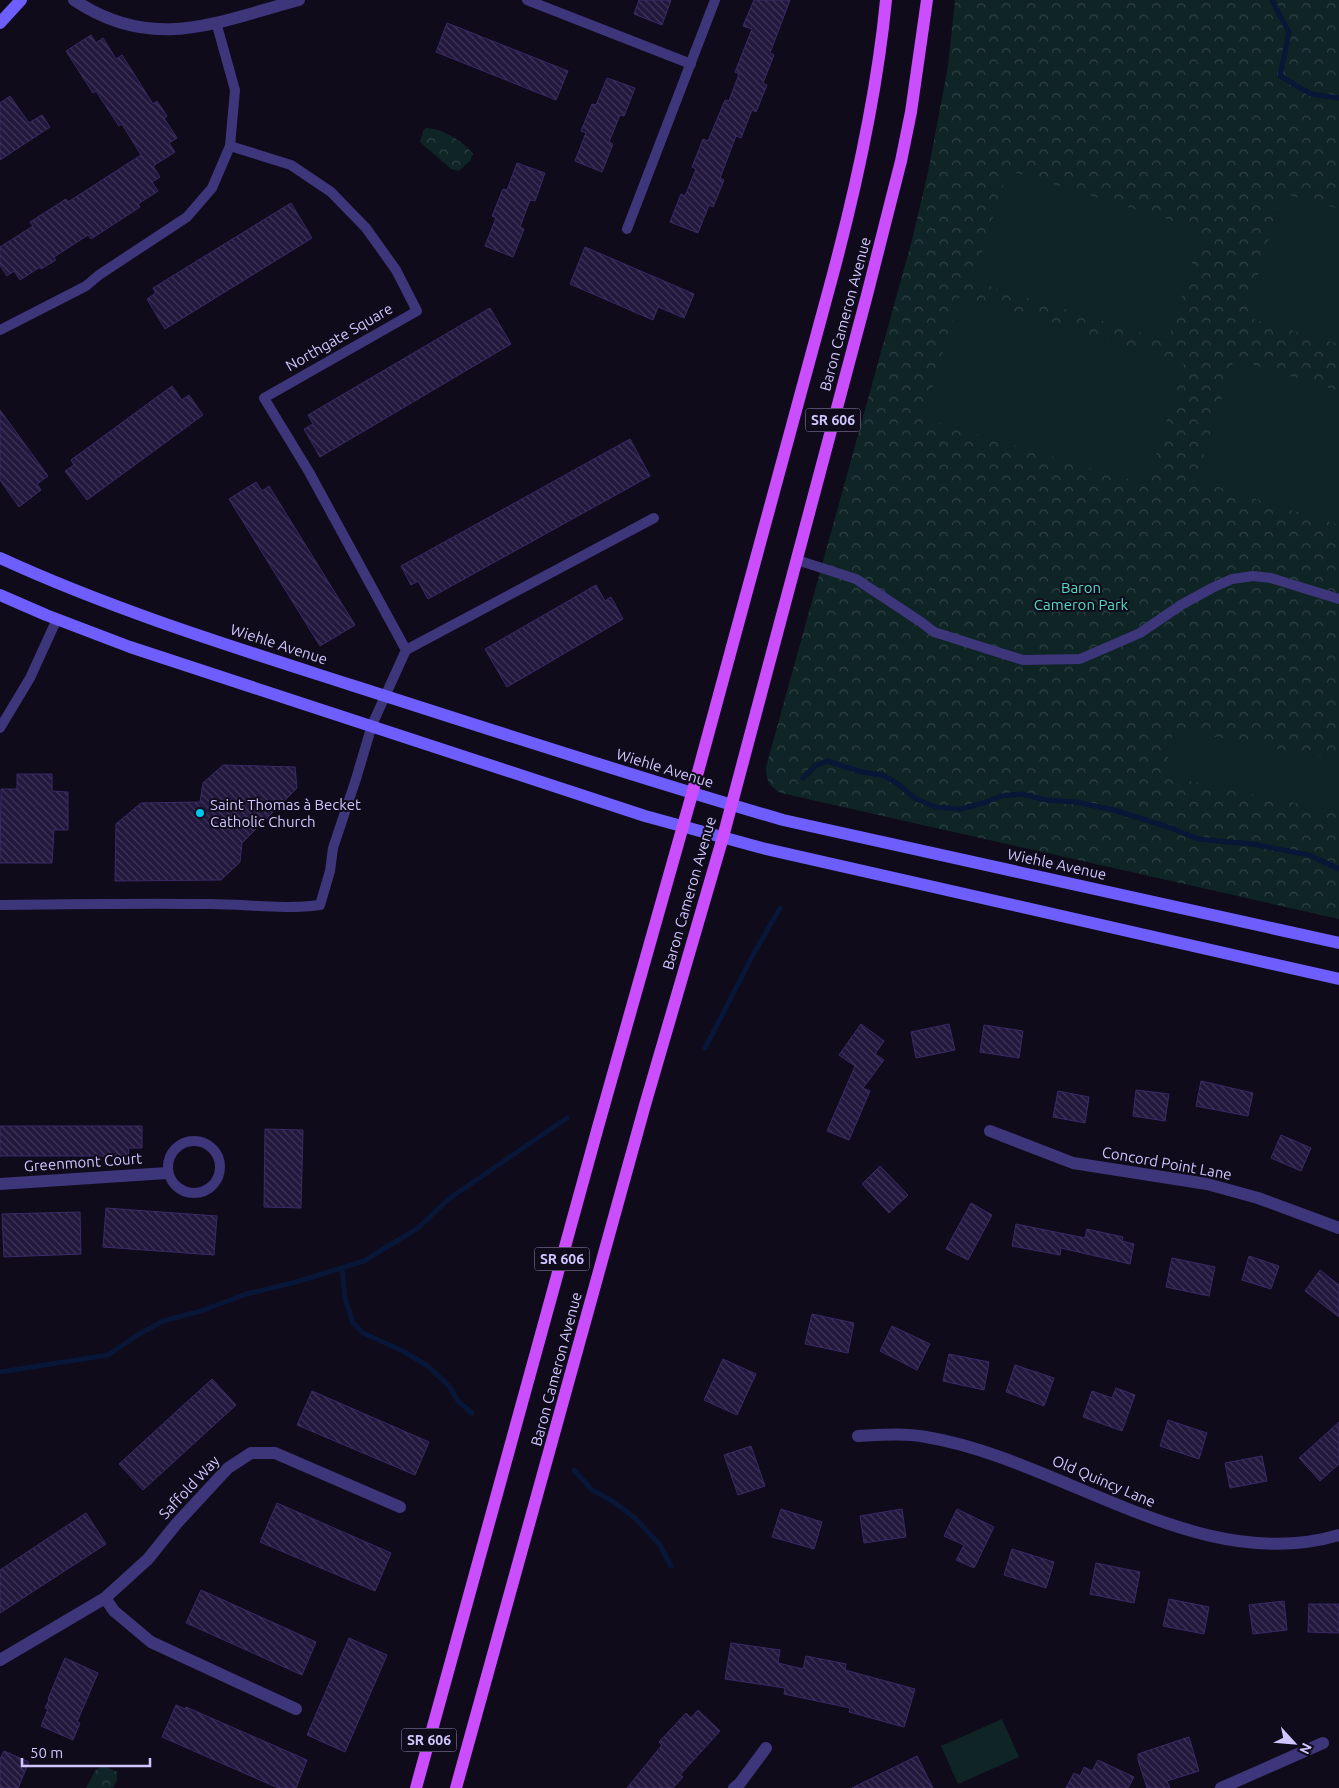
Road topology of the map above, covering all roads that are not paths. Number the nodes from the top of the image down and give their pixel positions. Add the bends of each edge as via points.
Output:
1 (21, 0) edge
2 (74, 0) edge
3 (299, 0) edge
4 (527, 0) edge
5 (715, 0) edge
6 (886, 0) edge
7 (927, 0) edge
8 (216, 22) junction
9 (0, 23) edge
10 (691, 64) junction
11 (230, 146) junction
12 (627, 229) dead end
13 (0, 330) edge
14 (654, 518) dead end
15 (0, 558) edge
16 (797, 560) junction
17 (0, 595) edge
18 (1339, 599) edge
19 (57, 619) junction
20 (406, 650) junction
21 (384, 696) junction
22 (372, 725) junction
23 (0, 728) edge
24 (692, 794) junction
25 (731, 805) junction
26 (683, 827) junction
27 (723, 837) junction
28 (0, 905) edge
29 (1339, 944) edge
30 (1339, 979) edge
31 (990, 1131) dead end
32 (167, 1173) junction
33 (0, 1184) edge
34 (1339, 1228) edge
35 (858, 1436) dead end
36 (400, 1507) dead end
37 (1339, 1535) edge
38 (105, 1598) junction
39 (0, 1660) edge
40 (296, 1709) dead end
41 (1323, 1743) dead end
42 (766, 1748) dead end
43 (416, 1788) edge
44 (456, 1788) edge
45 (734, 1788) edge
46 (1221, 1788) edge

1 - 9 main road
2 - 8 street via 104,18 144,29 178,30
3 - 8 street
4 - 10 lane
5 - 10 lane
6 - 24 main road, Baron Cameron Avenue / SR 606 via 866,141 853,200
7 - 16 main road, Baron Cameron Avenue / SR 606 via 901,161
8 - 11 lane via 236,90
10 - 12 lane
11 - 13 lane via 212,188 187,217 86,286
11 - 20 lane, Northgate Square via 291,165 331,192 366,228 396,270 417,311 264,398 310,472
14 - 20 lane
15 - 21 main road, Wiehle Avenue via 139,615
16 - 18 lane via 856,579 934,632 1023,660 1080,659 1140,633 1181,605 1232,579 1271,578
16 - 25 main road, Baron Cameron Avenue / SR 606
17 - 19 main road
19 - 22 main road via 130,647
19 - 23 lane via 30,678
20 - 21 lane
21 - 22 lane
21 - 24 main road, Wiehle Avenue
22 - 26 main road
22 - 28 lane via 333,848 320,905 295,908 144,903
24 - 25 main road, Wiehle Avenue
24 - 26 main road, Baron Cameron Avenue / SR 606
25 - 27 main road, Baron Cameron Avenue / SR 606
25 - 29 main road, Wiehle Avenue via 783,820
26 - 27 main road
26 - 43 main road, Baron Cameron Avenue / SR 606
27 - 30 main road via 780,853
27 - 44 main road, Baron Cameron Avenue / SR 606 via 645,1105
31 - 34 street, Concord Point Lane via 1073,1163 1207,1184 1258,1198
32 - 32 lane via 177,1188 193,1194 202,1193 216,1182 220,1164 212,1148 196,1141 187,1142 172,1151
32 - 33 street, Greenmont Court
35 - 37 street, Old Quincy Lane via 886,1434 942,1440 1010,1460 1162,1523 1232,1540 1300,1542
36 - 38 street, Saffold Way via 275,1453 251,1453 228,1468 148,1559
38 - 39 street, Saffold Way
38 - 40 street via 114,1611 151,1642
41 - 46 street
42 - 45 street

